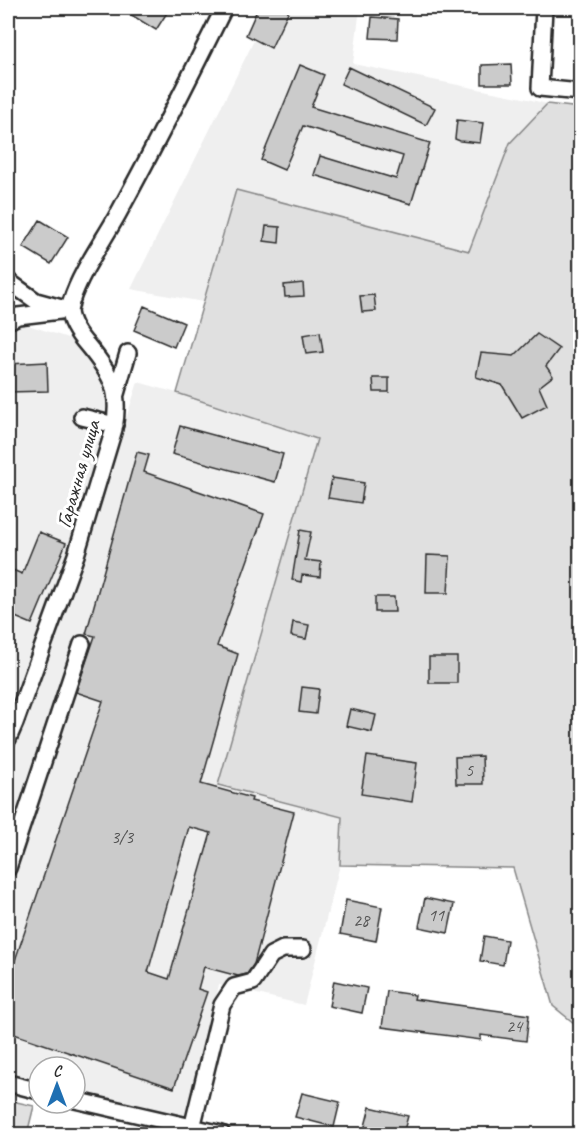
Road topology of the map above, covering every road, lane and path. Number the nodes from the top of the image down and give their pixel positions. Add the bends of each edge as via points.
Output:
1 (224, 8) edge
2 (544, 8) edge
3 (580, 92) edge
4 (8, 280) edge
5 (69, 310) junction
6 (8, 321) edge
7 (128, 353) dead end
8 (116, 394) junction
9 (82, 417) dead end
10 (118, 423) junction
11 (82, 644) dead end
12 (8, 737) edge
13 (8, 868) edge
14 (303, 949) dead end
15 (8, 1083) edge
16 (27, 1088) edge
17 (87, 1103) edge
18 (192, 1128) junction
19 (222, 1134) edge

1 - 5 street via 160,135 86,268
2 - 3 street via 540,88
4 - 5 street via 36,301
5 - 6 street via 18,316
5 - 8 street, Гаражная улица via 75,336 97,357
7 - 8 street
8 - 10 street, Гаражная улица
9 - 10 street
10 - 12 street, Гаражная улица via 76,555 25,681
11 - 13 street
14 - 18 street via 283,949 271,955 253,982 234,987 222,1005
15 - 16 street
17 - 18 street
18 - 19 street

